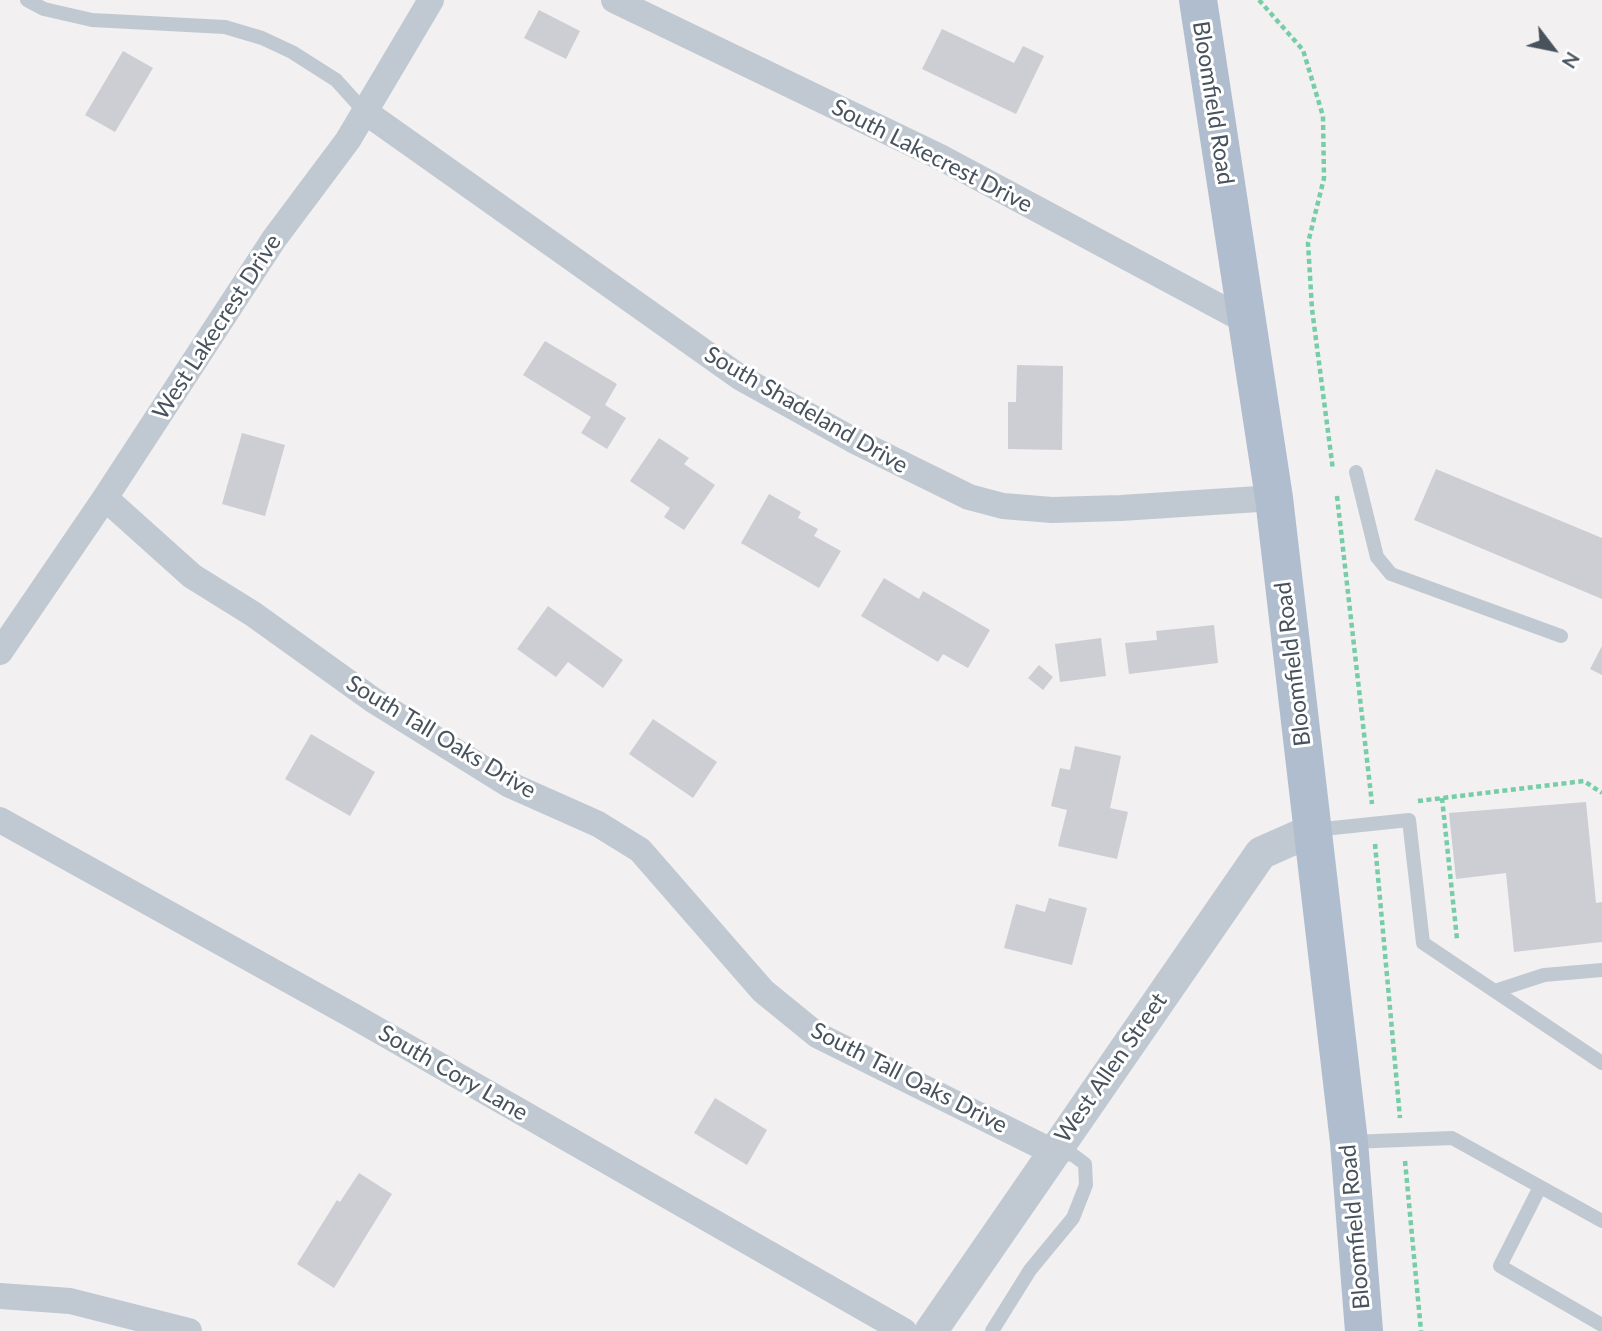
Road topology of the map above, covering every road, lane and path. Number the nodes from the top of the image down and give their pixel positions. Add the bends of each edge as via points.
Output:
1 (27, 0) edge
2 (430, 0) edge
3 (614, 0) edge
4 (1198, 0) edge
5 (1259, 0) edge
6 (364, 111) junction
7 (1246, 321) junction
8 (1356, 472) dead end
9 (1334, 479) dead end
10 (1336, 490) dead end
11 (105, 498) junction
12 (1274, 498) junction
13 (1561, 636) dead end
14 (0, 652) edge
15 (1602, 793) edge
16 (1442, 798) junction
17 (1407, 802) dead end
18 (1384, 804) dead end
19 (1372, 805) junction
20 (0, 820) edge
21 (1373, 824) junction
22 (1312, 830) junction
23 (1460, 968) junction
24 (1602, 970) edge
25 (1495, 991) junction
26 (1602, 1063) edge
27 (1403, 1140) junction
28 (1349, 1142) junction
29 (1053, 1152) junction
30 (1540, 1187) junction
31 (1602, 1221) edge
32 (0, 1296) edge
33 (1602, 1325) edge
34 (188, 1331) edge
35 (904, 1331) edge
36 (931, 1331) edge
37 (992, 1331) edge
38 (1364, 1331) edge
39 (1422, 1331) edge

1 - 6 lane via 44,9 92,20 225,27 262,38 336,80
2 - 6 street, West Lakecrest Drive
3 - 7 street, South Lakecrest Drive via 940,157
4 - 7 main road, Bloomfield Road
5 - 9 path via 1303,50 1323,116 1324,178 1308,243
6 - 11 street, West Lakecrest Drive via 348,140 274,239
6 - 12 street, South Shadeland Drive via 741,378 969,498 1052,510
7 - 12 main road, Bloomfield Road
8 - 13 lane via 1377,556 1391,574
10 - 19 path
11 - 14 street, West Lakecrest Drive
11 - 29 street, South Tall Oaks Drive via 192,576 373,700 508,784 598,824 640,850 763,991 817,1035
12 - 22 main road, Bloomfield Road
15 - 16 path via 1584,781
16 - 17 path
16 - 23 path
18 - 19 path
19 - 21 path
20 - 35 street, South Cory Lane
21 - 22 lane
21 - 23 lane via 1409,820 1423,943
21 - 27 path
22 - 28 main road, Bloomfield Road
22 - 29 street, West Allen Street via 1261,853
23 - 25 lane
24 - 25 lane via 1544,975
25 - 26 lane
27 - 28 lane
27 - 30 lane via 1452,1138
27 - 39 path
28 - 38 main road, Bloomfield Road
29 - 36 street, West Allen Street
29 - 37 lane via 1073,1155 1085,1164 1086,1185 1073,1217 1030,1270
30 - 31 lane
30 - 33 lane via 1500,1266
32 - 34 street via 70,1301

